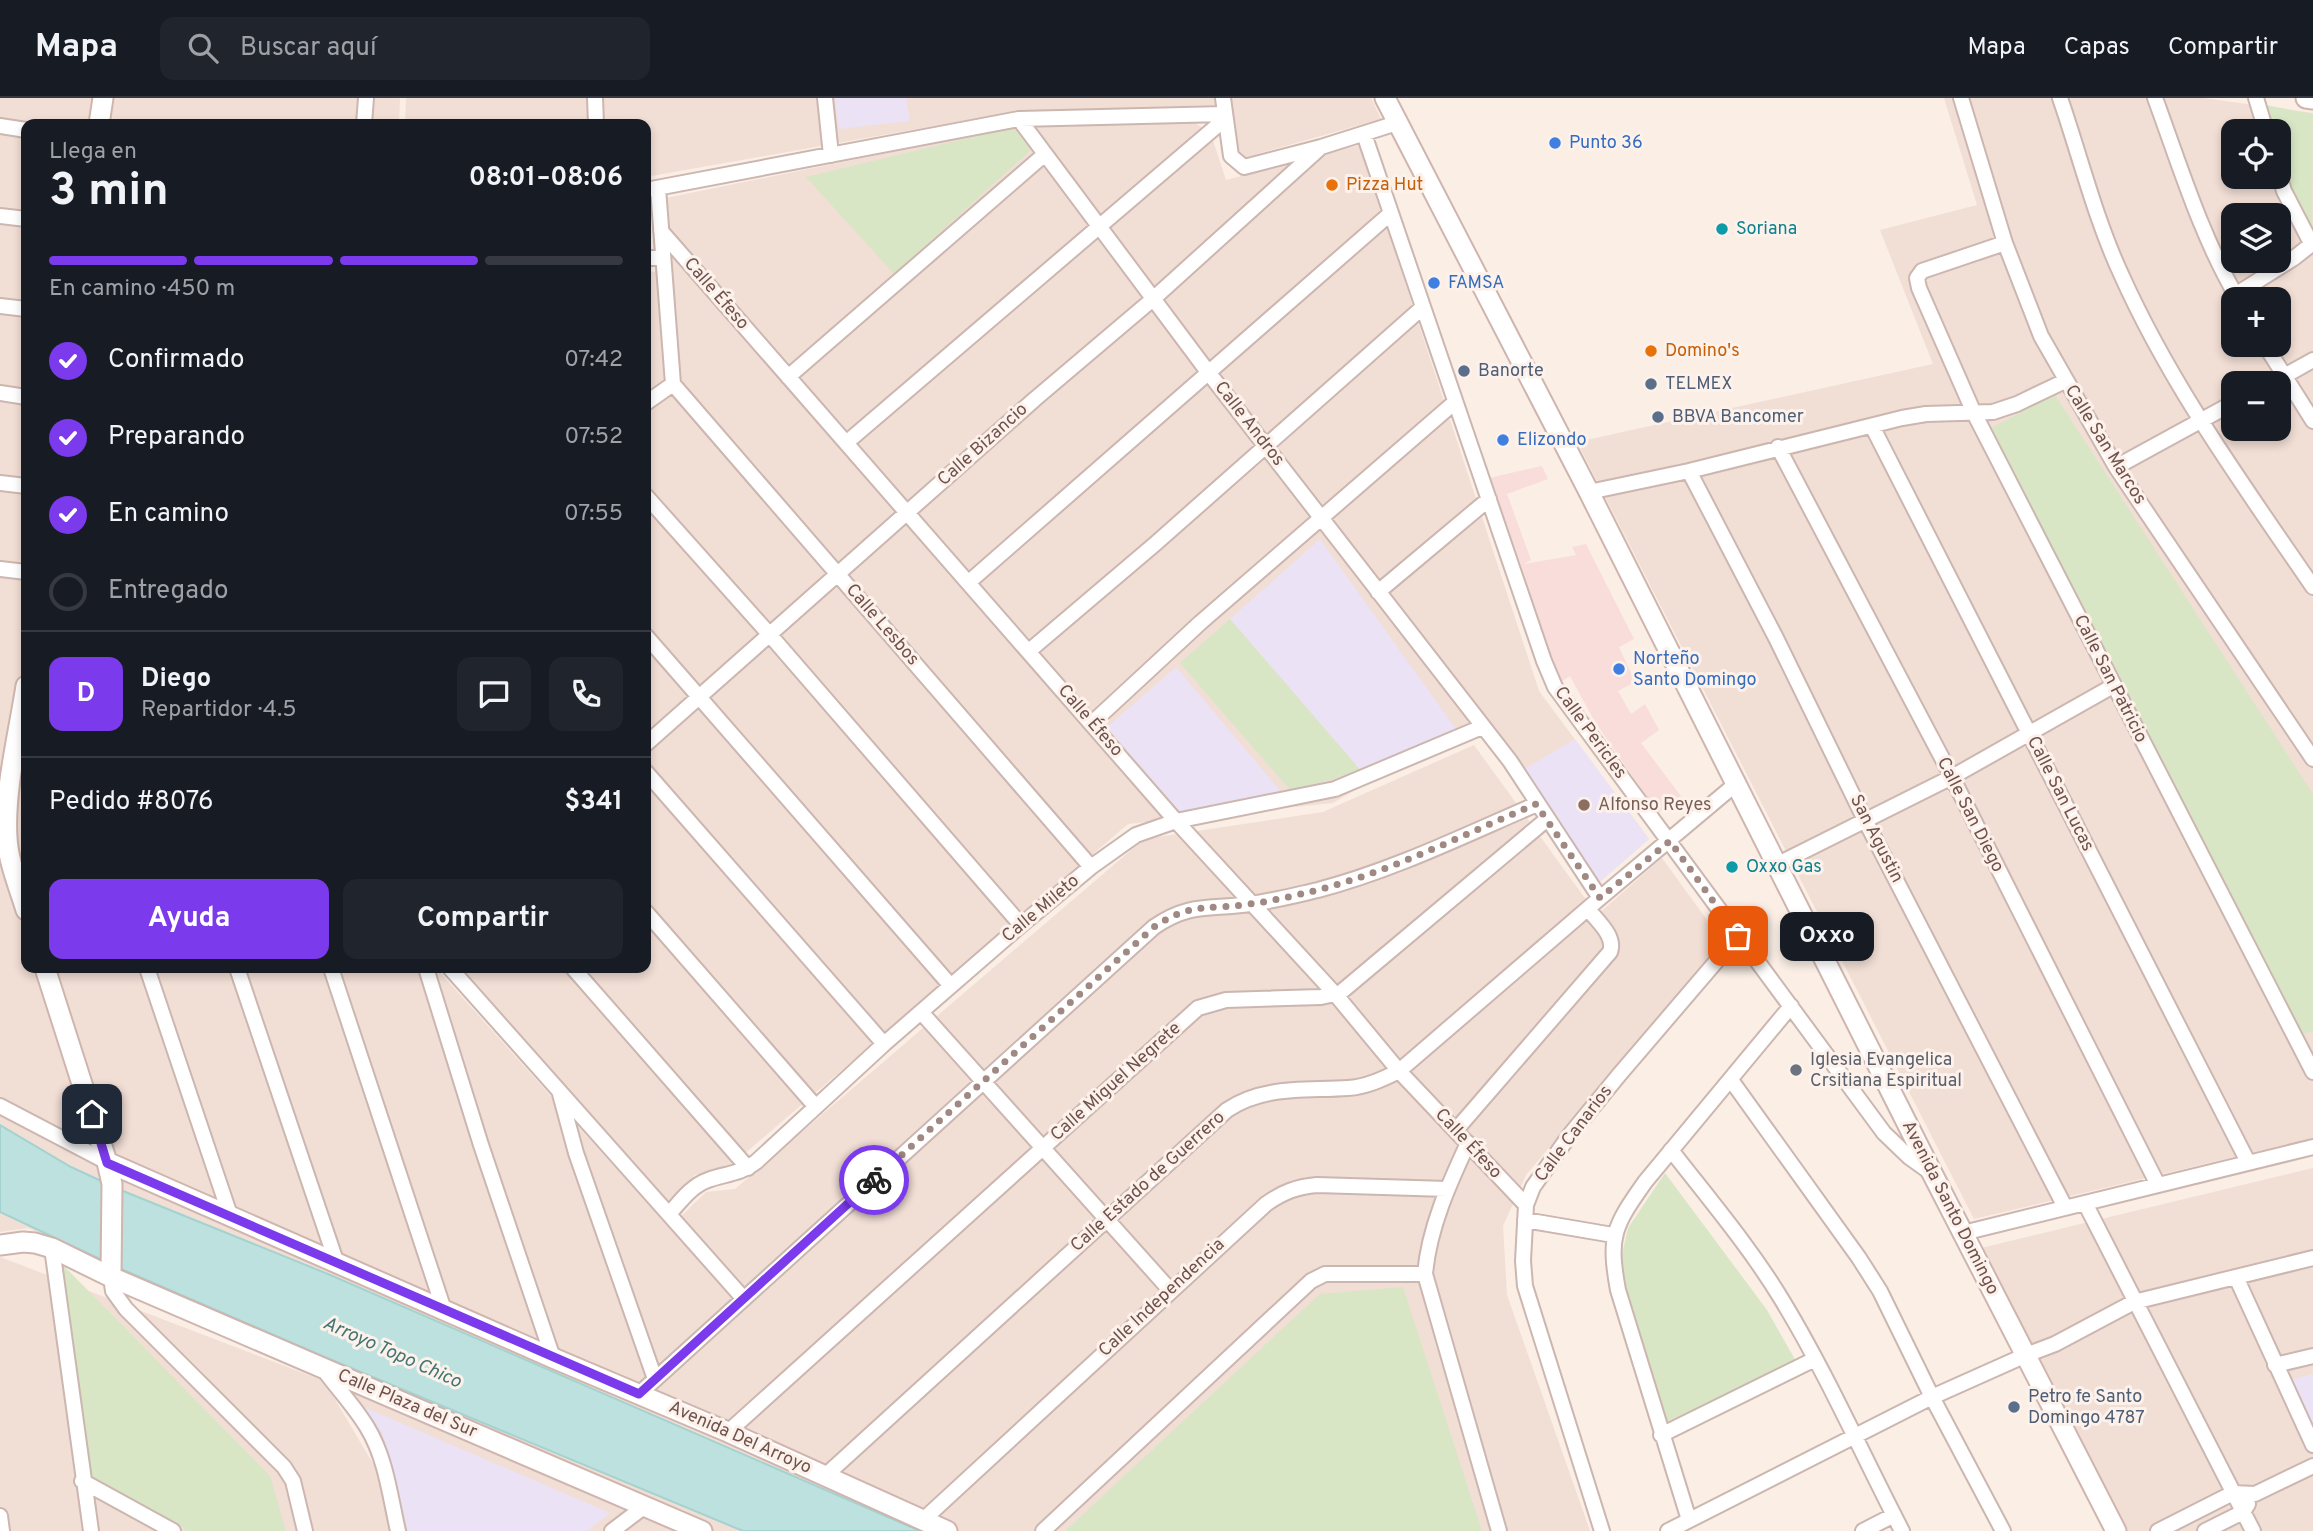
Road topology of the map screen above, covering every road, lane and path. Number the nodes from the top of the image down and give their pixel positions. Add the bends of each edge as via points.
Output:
1 (103, 98) edge
2 (366, 98) edge
3 (595, 98) edge
4 (825, 98) edge
5 (1223, 98) edge
6 (1385, 98) edge
7 (1961, 98) edge
8 (2060, 98) edge
9 (2155, 98) edge
10 (2256, 98) edge
11 (2306, 98) edge
12 (2313, 99) edge
13 (1225, 116) junction
14 (100, 119) edge
15 (364, 119) edge
16 (596, 119) edge
17 (1019, 119) junction
18 (2262, 119) edge
19 (1397, 124) junction
20 (0, 126) edge
21 (21, 129) edge
22 (1364, 134) junction
23 (1321, 148) junction
24 (1045, 154) junction
25 (831, 155) junction
26 (652, 189) edge
27 (2283, 189) edge
28 (1391, 213) junction
29 (0, 216) edge
30 (21, 218) edge
31 (1098, 226) junction
32 (661, 230) junction
33 (2005, 243) junction
34 (2312, 244) edge
35 (651, 258) edge
36 (663, 258) junction
37 (2231, 287) edge
38 (2250, 287) edge
39 (1153, 299) junction
40 (0, 306) edge
41 (1423, 307) junction
42 (21, 308) edge
43 (2313, 360) edge
44 (1208, 372) junction
45 (2291, 373) edge
46 (788, 377) junction
47 (2065, 381) junction
48 (673, 384) junction
49 (0, 393) edge
50 (2291, 395) edge
51 (21, 396) edge
52 (651, 399) edge
53 (1455, 402) junction
54 (2221, 409) edge
55 (1974, 413) junction
56 (2200, 420) junction
57 (2313, 421) edge
58 (1872, 426) junction
59 (846, 443) junction
60 (1265, 444) junction
61 (1777, 447) junction
62 (2116, 467) junction
63 (1689, 471) junction
64 (0, 483) edge
65 (21, 485) edge
66 (1589, 492) junction
67 (1489, 499) junction
68 (651, 502) edge
69 (907, 513) junction
70 (1323, 519) junction
71 (0, 569) edge
72 (21, 571) edge
73 (839, 576) junction
74 (969, 582) junction
75 (2313, 587) edge
76 (1378, 592) junction
77 (770, 635) junction
78 (651, 642) edge
79 (1029, 651) junction
80 (2113, 686) junction
81 (700, 697) junction
82 (21, 717) edge
83 (1092, 723) junction
84 (1482, 727) junction
85 (2029, 733) junction
86 (651, 740) edge
87 (2313, 760) edge
88 (1952, 777) junction
89 (651, 778) edge
90 (1737, 783) junction
91 (1536, 804) junction
92 (1546, 820) junction
93 (1865, 820) junction
94 (1176, 821) junction
95 (1670, 841) junction
96 (1778, 864) junction
97 (1091, 867) junction
98 (21, 894) edge
99 (1600, 898) junction
100 (1250, 904) junction
101 (1588, 909) junction
102 (651, 918) edge
103 (1021, 925) junction
104 (1738, 936) junction
105 (47, 973) edge
106 (149, 973) edge
107 (239, 973) edge
108 (333, 973) edge
109 (428, 973) edge
110 (454, 973) edge
111 (577, 973) edge
112 (951, 986) junction
113 (1336, 995) junction
114 (1791, 1006) junction
115 (921, 1012) junction
116 (884, 1044) junction
117 (2307, 1045) edge
118 (1399, 1071) junction
119 (2313, 1072) edge
120 (1731, 1080) junction
121 (983, 1081) junction
122 (558, 1089) junction
123 (0, 1106) edge
124 (816, 1107) junction
125 (1455, 1130) junction
126 (1468, 1143) junction
127 (1044, 1147) junction
128 (2313, 1147) edge
129 (1671, 1150) junction
130 (2248, 1162) junction
131 (107, 1163) junction
132 (748, 1168) junction
133 (1932, 1173) junction
134 (2158, 1185) junction
135 (1447, 1189) junction
136 (2085, 1203) junction
137 (2066, 1207) junction
138 (1525, 1213) junction
139 (669, 1214) junction
140 (232, 1218) junction
141 (1107, 1218) junction
142 (1963, 1233) junction
143 (1613, 1235) junction
144 (0, 1245) edge
145 (52, 1248) junction
146 (2313, 1258) edge
147 (337, 1264) junction
148 (1425, 1274) junction
149 (111, 1277) junction
150 (2235, 1277) junction
151 (1170, 1290) junction
152 (744, 1298) junction
153 (2134, 1302) junction
154 (444, 1310) junction
155 (2026, 1354) junction
156 (2313, 1356) edge
157 (553, 1358) junction
158 (1815, 1359) junction
159 (2275, 1365) junction
160 (322, 1368) junction
161 (655, 1379) junction
162 (639, 1394) junction
163 (1931, 1397) junction
164 (728, 1432) junction
165 (1661, 1435) junction
166 (1854, 1436) junction
167 (2313, 1446) edge
168 (2313, 1466) edge
169 (825, 1476) junction
170 (82, 1481) junction
171 (2233, 1493) junction
172 (2255, 1494) junction
173 (645, 1506) junction
174 (2243, 1511) junction
175 (1894, 1515) junction
176 (0, 1516) edge
177 (923, 1520) junction
178 (1689, 1520) junction
179 (2, 1531) edge
180 (91, 1531) edge
181 (173, 1531) edge
182 (305, 1531) edge
183 (398, 1531) edge
184 (612, 1531) edge
185 (702, 1531) edge
186 (947, 1531) edge
187 (1043, 1531) edge
188 (1499, 1531) edge
189 (1602, 1531) edge
190 (1668, 1531) edge
191 (1863, 1531) edge
192 (1902, 1531) edge
193 (2003, 1531) edge
194 (2116, 1531) edge
195 (2158, 1531) edge
196 (2205, 1531) edge
197 (2253, 1531) edge

1 - 14 street
2 - 15 street
3 - 16 street
4 - 25 street
5 - 13 street
6 - 19 street, Avenida Santo Domingo
7 - 33 street, Calle San Marcos
8 - 56 street via 2120,273
9 - 37 street via 2198,217
10 - 18 street
11 - 12 street
13 - 17 street
13 - 23 street via 1231,156 1244,167
13 - 31 street
17 - 24 street, Calle Andros
17 - 25 street
19 - 22 street
19 - 66 street, Avenida Santo Domingo
20 - 21 street
22 - 23 street
22 - 28 street, Calle Pericles
23 - 39 street, Calle Bizancio
24 - 31 street, Calle Andros
24 - 46 street
25 - 26 street
26 - 32 street
27 - 34 street
28 - 41 street, Calle Pericles
28 - 44 street
29 - 30 street
31 - 39 street, Calle Andros
31 - 59 street
32 - 36 street
32 - 46 street, Calle Éfeso
33 - 47 street, Calle San Marcos via 2041,336
33 - 55 street, Calle San Patricio via 1922,271 1917,282
34 - 38 street
35 - 36 street
36 - 48 street
39 - 44 street, Calle Andros
39 - 69 street, Calle Bizancio
40 - 42 street
41 - 53 street, Calle Pericles
41 - 60 street
43 - 45 street
44 - 60 street, Calle Andros
44 - 74 street
46 - 59 street, Calle Éfeso
47 - 55 street via 2017,404
47 - 62 street, Calle San Marcos
48 - 52 street
48 - 73 street, Calle Lesbos
49 - 51 street
50 - 57 street
53 - 67 street, Calle Pericles
53 - 70 street
54 - 56 street
55 - 58 street via 1926,414
55 - 80 street, Calle San Patricio
56 - 62 street
56 - 75 street
58 - 61 street
58 - 85 street, Calle San Lucas
59 - 69 street, Calle Éfeso
60 - 70 street, Calle Andros
60 - 79 street
61 - 63 street
61 - 88 street, Calle San Diego
62 - 87 street, Calle San Marcos
63 - 66 street
63 - 93 street, San Agustin
64 - 65 street
66 - 90 street, Avenida Santo Domingo
67 - 76 street
67 - 95 street, Calle Pericles via 1555,687
68 - 77 street
69 - 73 street, Calle Bizancio
69 - 74 street, Calle Éfeso
70 - 76 street, Calle Andros
70 - 83 street
71 - 72 street
73 - 77 street, Calle Bizancio
73 - 97 street, Calle Lesbos
74 - 79 street, Calle Éfeso
76 - 84 street, Calle Andros
77 - 81 street, Calle Bizancio
77 - 103 street
78 - 81 street
79 - 83 street, Calle Éfeso
80 - 85 street
80 - 117 street, Calle San Patricio
81 - 86 street, Calle Bizancio
81 - 112 street
82 - 98 street via 7,838
83 - 94 street, Calle Éfeso
84 - 91 street, Calle Andros
84 - 94 street, Calle Mileto via 1335,789
85 - 88 street
85 - 130 street, Calle San Lucas
88 - 93 street
88 - 134 street, Calle San Diego
89 - 116 street
90 - 95 street, Calle Estado de Guerrero
90 - 96 street, Avenida Santo Domingo
91 - 92 street, Calle Andros
91 - 100 street via 1358,878
92 - 99 street, Calle Andros
92 - 113 street
93 - 96 street
93 - 137 street, San Agustin
94 - 97 street, Calle Mileto via 1136,835
94 - 100 street, Calle Éfeso
95 - 99 street, Calle Estado de Guerrero
95 - 104 street, Calle Pericles
96 - 133 street, Avenida Santo Domingo
97 - 103 street, Calle Mileto
99 - 101 street, Calle Estado de Guerrero
100 - 113 street, Calle Éfeso
100 - 121 street via 1184,910 1170,916
101 - 118 street, Calle Estado de Guerrero
101 - 125 street via 1610,937 1610,952
102 - 124 street
103 - 112 street, Calle Mileto
104 - 114 street, Calle Pericles
104 - 138 street, Calle Canarios via 1569,1136 1534,1187
105 - 131 street
106 - 140 street
107 - 147 street
108 - 154 street
109 - 157 street
110 - 122 street
111 - 132 street
112 - 115 street, Calle Mileto
113 - 118 street, Calle Éfeso
113 - 127 street, Calle Miguel Negrete via 1226,1000 1198,1009
114 - 120 street
114 - 133 street, Calle Pericles via 1884,1133
115 - 116 street, Calle Mileto
115 - 121 street
116 - 124 street, Calle Mileto
117 - 119 street, Calle San Patricio
118 - 125 street, Calle Éfeso
118 - 141 street, Calle Estado de Guerrero via 1350,1088 1277,1091 1239,1102
120 - 129 street
120 - 163 street via 1880,1291
121 - 127 street
121 - 152 street
122 - 139 street
122 - 161 street
123 - 131 street
124 - 132 street, Calle Mileto
125 - 126 street, Calle Éfeso
126 - 135 street
126 - 138 street, Calle Éfeso
127 - 141 street
127 - 164 street, Calle Miguel Negrete
128 - 130 street
129 - 143 street via 1626,1209
129 - 158 street via 1781,1298
130 - 134 street
131 - 140 street, Avenida Del Arroyo
131 - 149 street via 112,1184
132 - 139 street, Calle Mileto via 696,1186
133 - 142 street, Avenida Santo Domingo
134 - 136 street
135 - 148 street
135 - 151 street, Calle Independencia via 1317,1185 1289,1190 1266,1204
136 - 137 street
136 - 153 street
137 - 142 street
138 - 143 street
138 - 189 street, Calle Canarios via 1525,1286
139 - 152 street
140 - 147 street, Avenida Del Arroyo
141 - 151 street
141 - 169 street, Calle Estado de Guerrero
142 - 155 street, Avenida Santo Domingo
143 - 165 street via 1618,1290
144 - 145 street, Calle Plaza del Sur via 23,1241
145 - 149 street, Calle Plaza del Sur
145 - 170 street
146 - 150 street
147 - 154 street, Avenida Del Arroyo
148 - 187 street via 1325,1274 1311,1281
148 - 188 street
149 - 160 street, Calle Plaza del Sur
149 - 182 street via 113,1291 126,1309 284,1467 293,1481
150 - 153 street
150 - 159 street
151 - 177 street, Calle Independencia
152 - 161 street
153 - 155 street via 2055,1345
153 - 171 street
154 - 157 street, Avenida Del Arroyo
155 - 163 street
155 - 194 street, Avenida Santo Domingo
156 - 159 street
157 - 162 street, Avenida Del Arroyo
158 - 165 street
158 - 166 street
159 - 167 street
160 - 173 street, Calle Plaza del Sur
160 - 183 street via 376,1444
161 - 162 street
162 - 164 street, Avenida Del Arroyo
163 - 166 street
163 - 193 street
164 - 169 street, Avenida Del Arroyo
165 - 178 street
166 - 175 street
166 - 178 street
168 - 172 street
169 - 177 street, Avenida Del Arroyo
170 - 180 street
170 - 181 street
171 - 172 street
171 - 174 street
171 - 195 street
172 - 174 street
173 - 184 street
173 - 185 street, Calle Plaza del Sur
174 - 196 street
174 - 197 street
175 - 191 street
175 - 192 street
176 - 179 street
177 - 186 street, Avenida Del Arroyo
178 - 190 street

